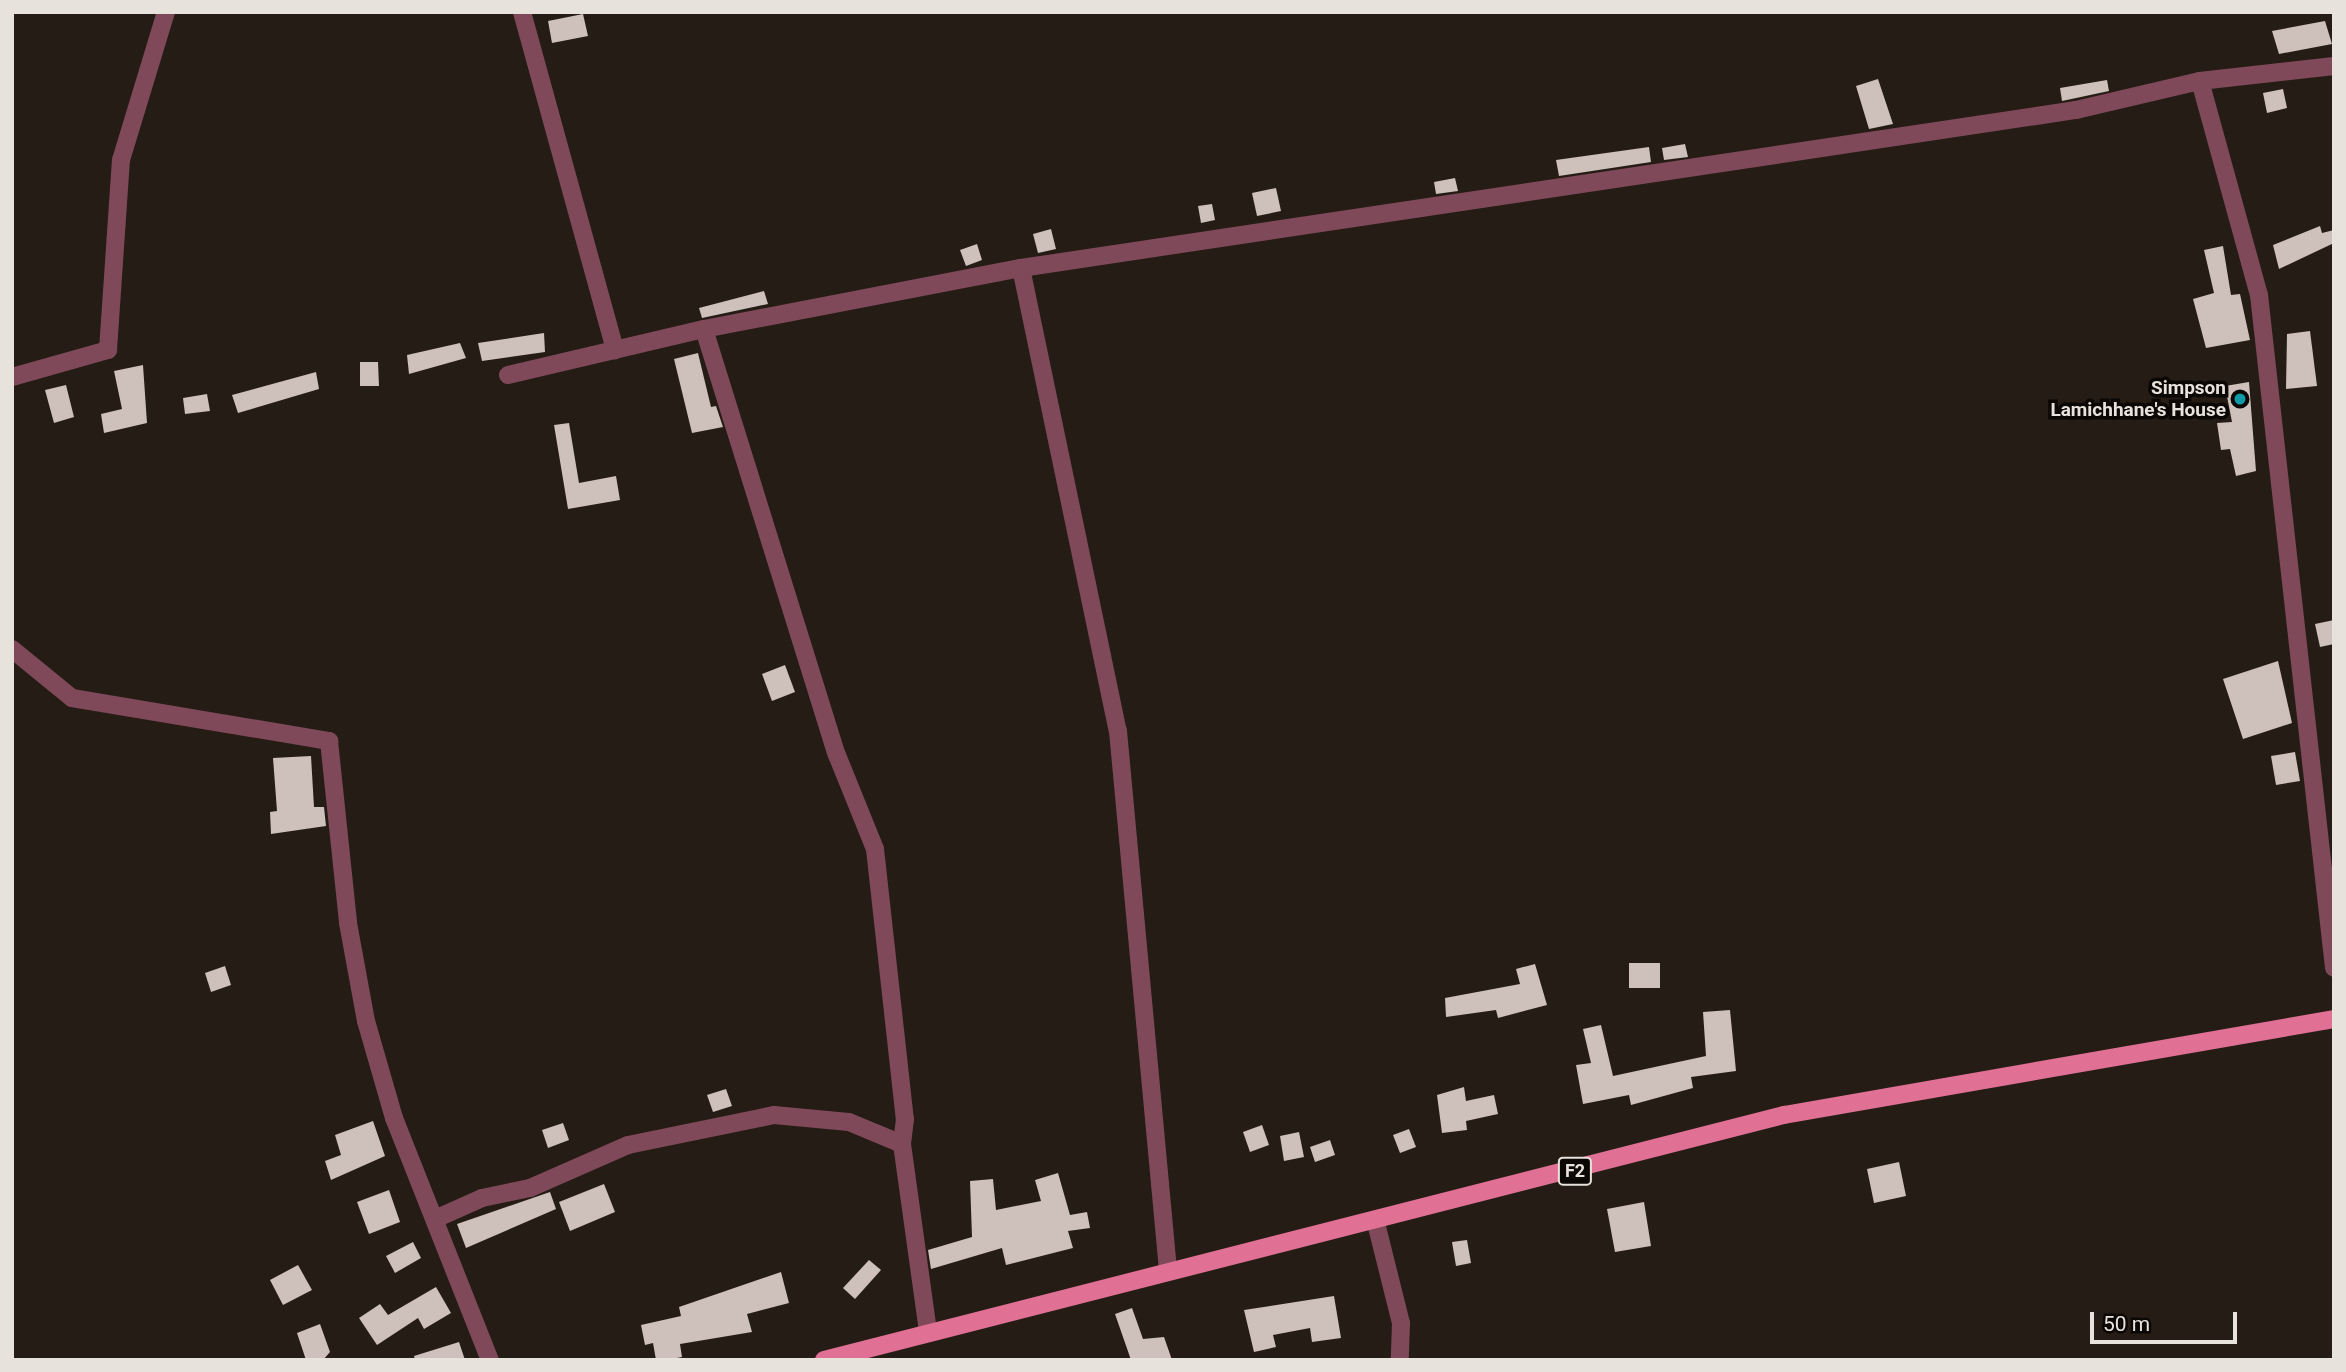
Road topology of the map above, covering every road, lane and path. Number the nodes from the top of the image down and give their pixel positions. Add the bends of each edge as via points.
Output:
1 (166, 12) edge
2 (522, 12) edge
3 (2334, 66) edge
4 (2200, 81) junction
5 (1021, 268) junction
6 (704, 329) junction
7 (615, 350) junction
8 (508, 375) dead end
9 (12, 377) edge
10 (12, 649) edge
11 (2334, 968) edge
12 (2334, 1019) edge
13 (902, 1144) junction
14 (435, 1219) junction
15 (1376, 1223) junction
16 (1168, 1270) junction
17 (928, 1332) junction
18 (490, 1360) edge
19 (824, 1360) edge
20 (1399, 1360) edge

1 - 9 street via 121,160 108,350
2 - 7 street
3 - 4 street
4 - 5 street via 2076,110
4 - 11 street via 2259,295
5 - 6 street
5 - 16 street via 1118,732
6 - 7 street
6 - 13 street via 837,755 875,849 905,1119
7 - 8 street
10 - 14 street via 72,698 330,741 348,923 366,1021 394,1118
12 - 15 main road, F2 via 1784,1115
13 - 14 street via 849,1122 774,1115 628,1145 541,1184
13 - 17 street
14 - 18 street
15 - 16 main road, F2
15 - 20 street via 1401,1322
16 - 17 main road, F2
17 - 19 main road, F2

